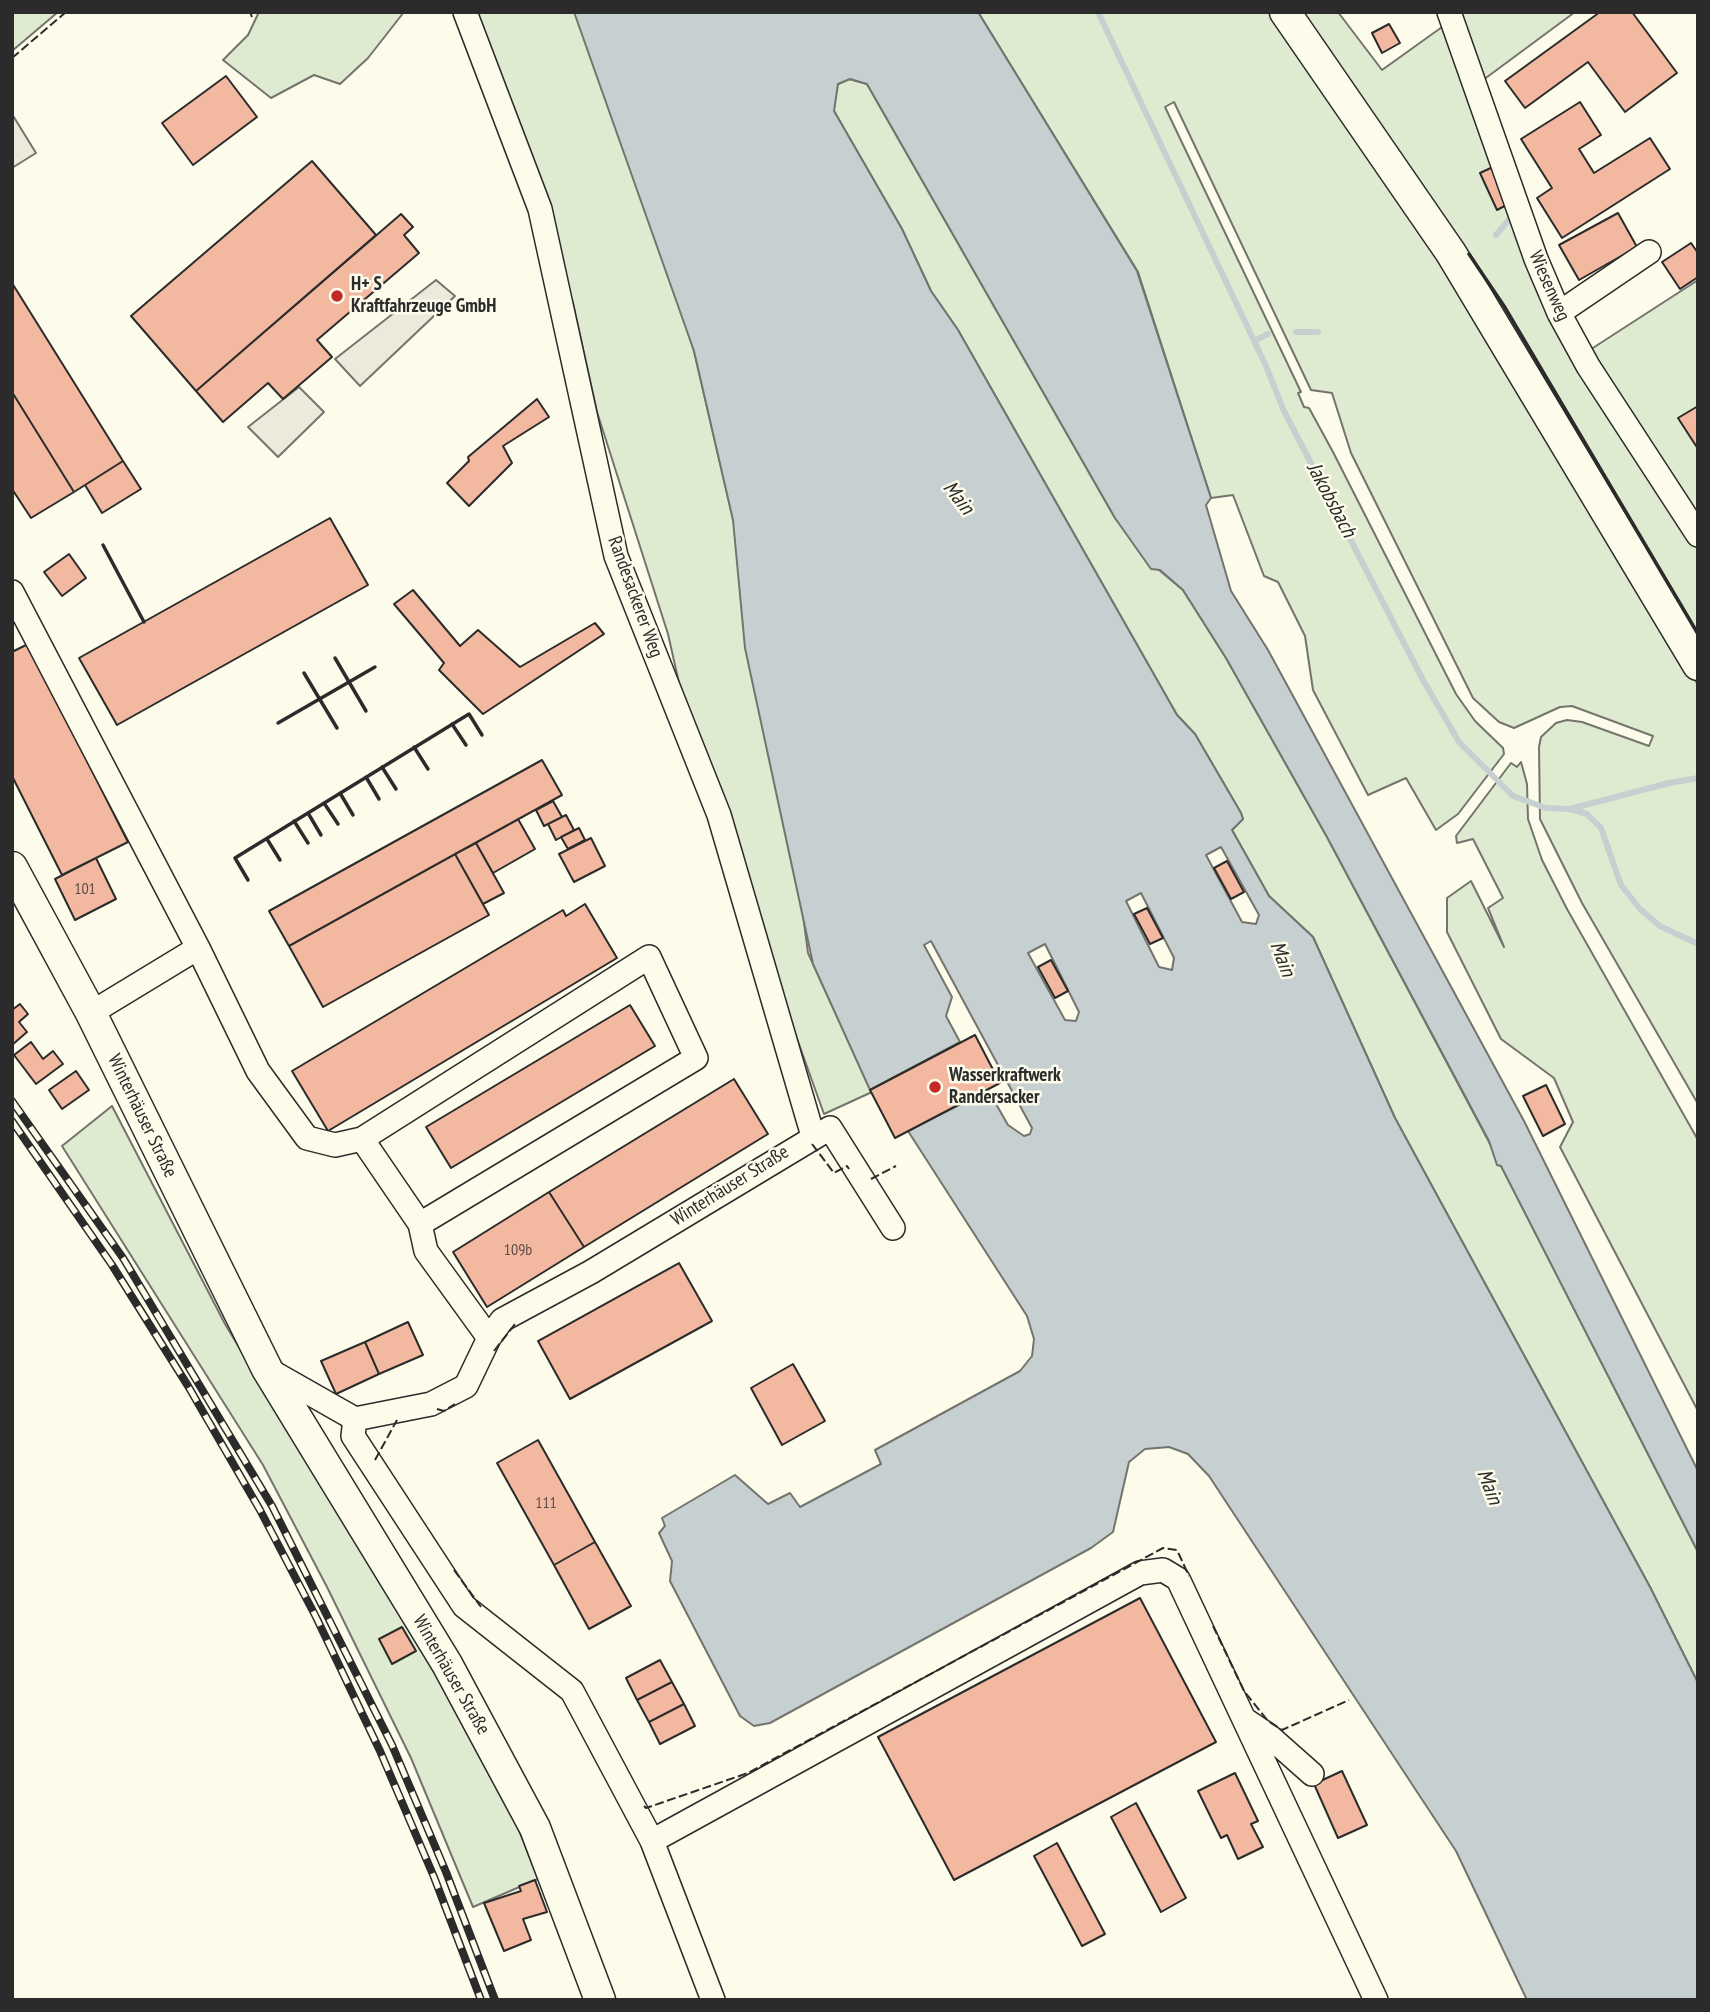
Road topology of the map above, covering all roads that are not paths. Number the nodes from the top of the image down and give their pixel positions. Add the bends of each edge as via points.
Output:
1 (465, 12) edge
2 (1285, 12) edge
3 (1449, 12) edge
4 (1649, 252) dead end
5 (1559, 313) junction
6 (1698, 535) edge
7 (12, 592) edge
8 (1698, 665) edge
9 (12, 867) edge
10 (198, 948) junction
11 (91, 1013) junction
12 (813, 1136) junction
13 (362, 1139) junction
14 (420, 1224) junction
15 (893, 1228) dead end
16 (489, 1338) junction
17 (267, 1368) junction
18 (355, 1419) junction
19 (1244, 1719) junction
20 (1312, 1774) dead end
21 (652, 1841) junction
22 (600, 2000) edge
23 (712, 2000) edge
24 (1376, 2000) edge

1 - 12 street, Randesackerer Weg via 540,209 616,556 719,815
2 - 8 main road via 1451,253
3 - 5 street, Wiesenweg
4 - 5 street
5 - 6 street, Wiesenweg via 1588,366
7 - 10 street
9 - 11 main road, Winterhäuser Straße
10 - 11 street
10 - 13 street via 258,1071 307,1138 335,1145
11 - 17 main road, Winterhäuser Straße
12 - 15 street via 830,1128
12 - 16 street, Winterhäuser Straße via 591,1272 502,1320
13 - 14 street
13 - 14 street via 649,957 696,1058
14 - 16 street via 426,1251
16 - 18 street, Winterhäuser Straße via 466,1386 431,1404
17 - 18 street
17 - 22 main road, Winterhäuser Straße via 447,1664 535,1828
18 - 21 street via 353,1436 464,1606 572,1691
19 - 20 street
19 - 21 street via 1178,1579 1163,1570 1140,1573
19 - 24 street
21 - 23 street

